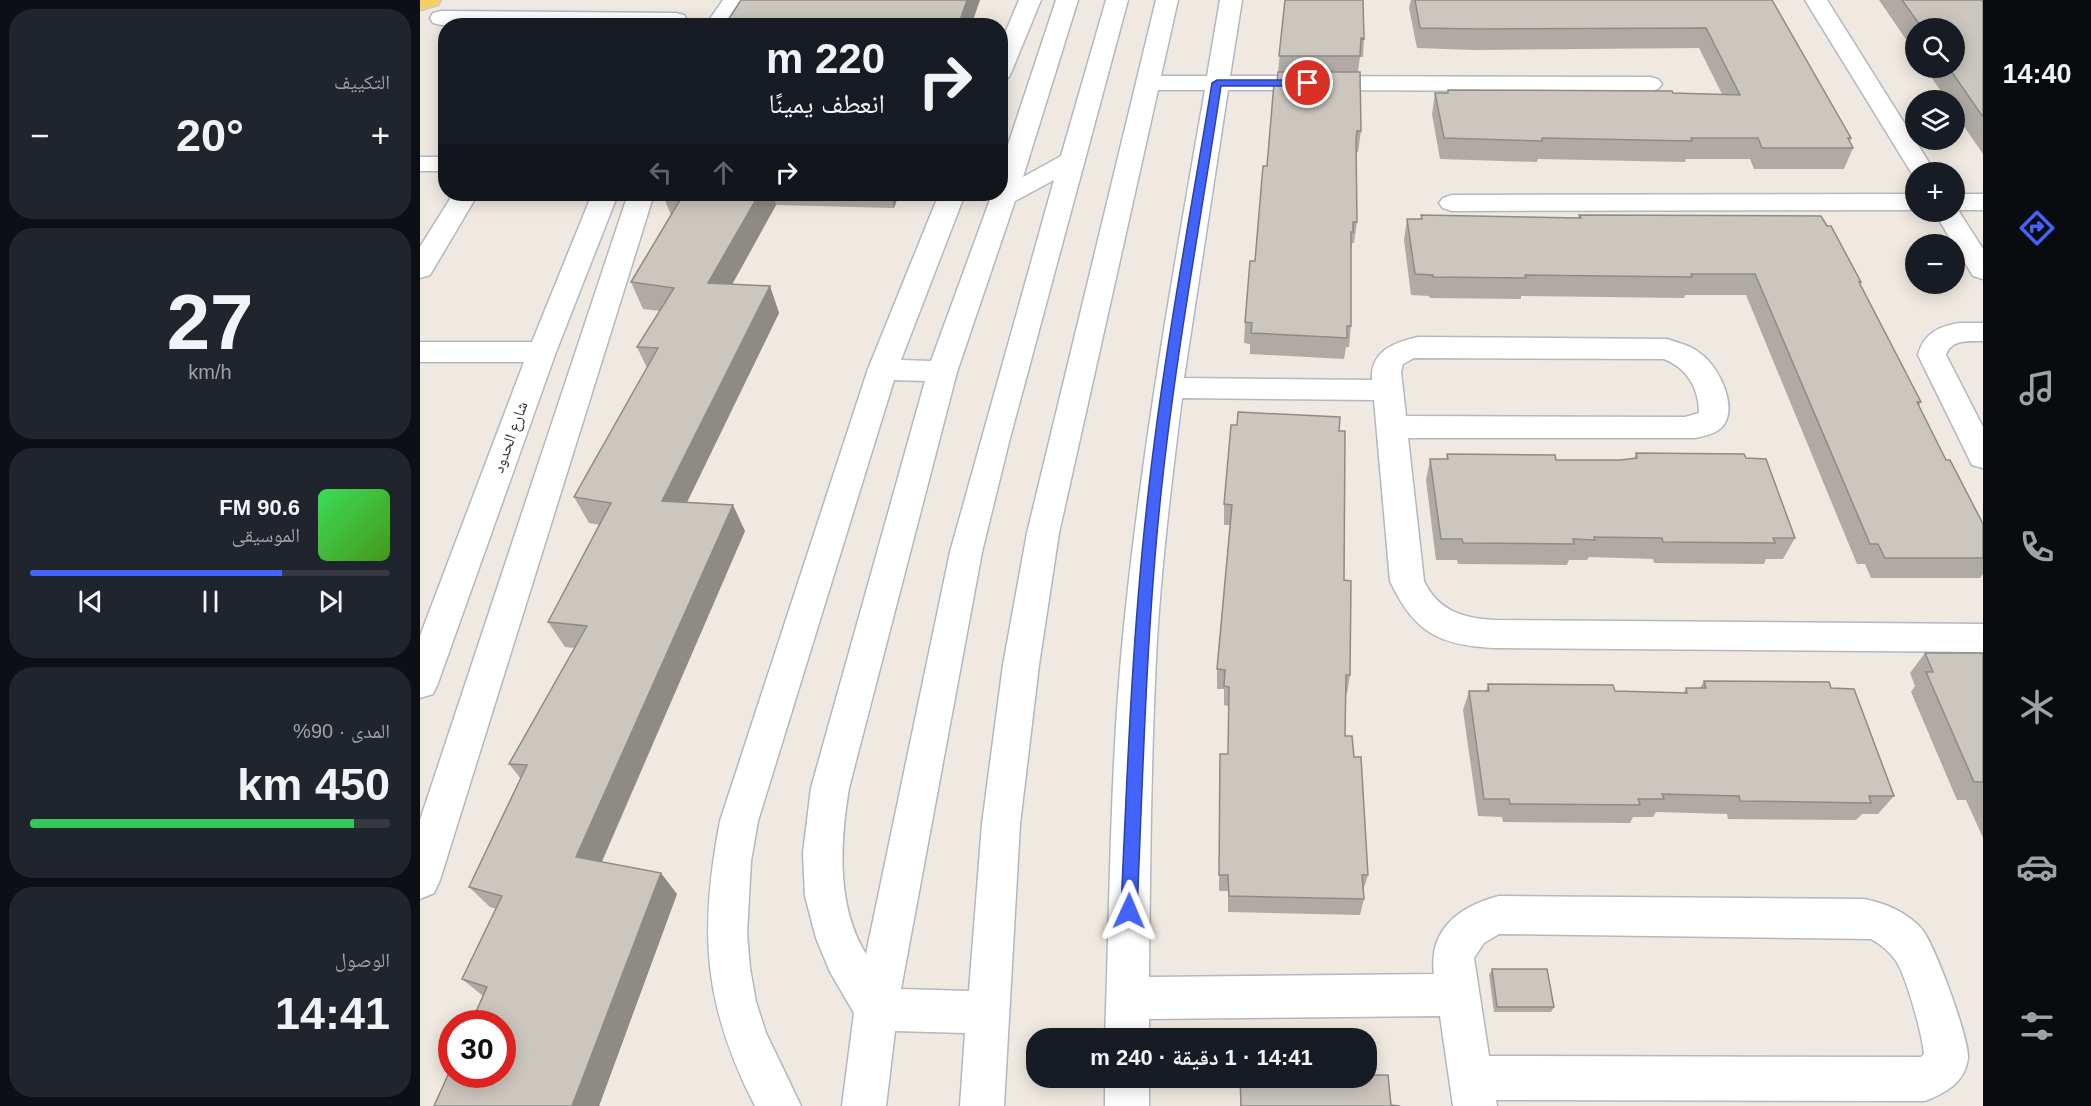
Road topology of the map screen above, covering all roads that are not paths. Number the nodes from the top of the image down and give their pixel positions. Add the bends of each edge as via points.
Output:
1 (486, 0) edge
2 (734, 0) edge
3 (1030, 0) edge
4 (1067, 0) edge
5 (1117, 0) edge
6 (1167, 0) edge
7 (1231, 0) edge
8 (1816, 0) edge
9 (420, 4) edge
10 (447, 18) edge
11 (722, 18) edge
12 (438, 19) edge
13 (1008, 54) edge
14 (1148, 83) junction
15 (1217, 83) junction
16 (1650, 84) dead end
17 (1073, 160) junction
18 (1917, 162) edge
19 (420, 164) edge
20 (438, 164) edge
21 (1008, 184) edge
22 (1008, 195) edge
23 (461, 201) edge
24 (602, 201) edge
25 (639, 201) edge
26 (949, 201) edge
27 (1003, 201) edge
28 (1905, 202) edge
29 (1965, 202) edge
30 (1983, 202) edge
31 (1452, 203) dead end
32 (1953, 222) edge
33 (420, 269) edge
34 (1983, 270) edge
35 (1983, 332) edge
36 (420, 352) edge
37 (542, 352) junction
38 (883, 369) junction
39 (942, 372) junction
40 (1168, 388) junction
41 (1387, 390) junction
42 (1391, 427) junction
43 (1983, 457) edge
44 (1983, 638) edge
45 (420, 682) edge
46 (420, 880) edge
47 (1459, 995) junction
48 (1127, 998) junction
49 (876, 1009) junction
50 (988, 1013) junction
51 (1127, 1028) edge
52 (1127, 1088) edge
53 (1473, 1092) edge
54 (779, 1106) edge
55 (864, 1106) edge
56 (982, 1106) edge
57 (1127, 1106) edge

1 - 10 street
2 - 11 street
3 - 13 street
4 - 21 street
5 - 17 street
6 - 14 street
7 - 15 street
8 - 18 street
9 - 12 main road
14 - 15 street
14 - 50 street via 1043,533 1020,665 1001,824
15 - 16 street
15 - 40 street
17 - 22 street
17 - 49 street via 966,552
19 - 20 street
23 - 33 street
24 - 37 street, شارع الحدود
25 - 46 street
26 - 38 street
27 - 39 street
28 - 31 street
29 - 30 street
32 - 34 street
35 - 43 street via 1952,333 1933,345 1932,355
36 - 37 street
37 - 45 street, شارع الحدود
38 - 39 street
38 - 54 street via 739,821 729,869 725,920 737,1013 760,1074
39 - 49 street via 823,821 821,855 831,924 845,958
40 - 41 street
40 - 48 street via 1140,639
41 - 42 street
41 - 42 street via 1387,363 1404,349 1652,347 1675,352 1695,363 1715,408 1707,423 1684,428
42 - 44 street via 1407,581 1428,615 1447,627 1470,634
47 - 48 street
47 - 53 street
47 - 53 street via 1453,958 1458,942 1468,928 1499,915 1864,918 1882,922 1913,949 1947,1056 1940,1071 1924,1079
48 - 51 street
49 - 50 street
49 - 55 street
50 - 56 street
52 - 57 street

